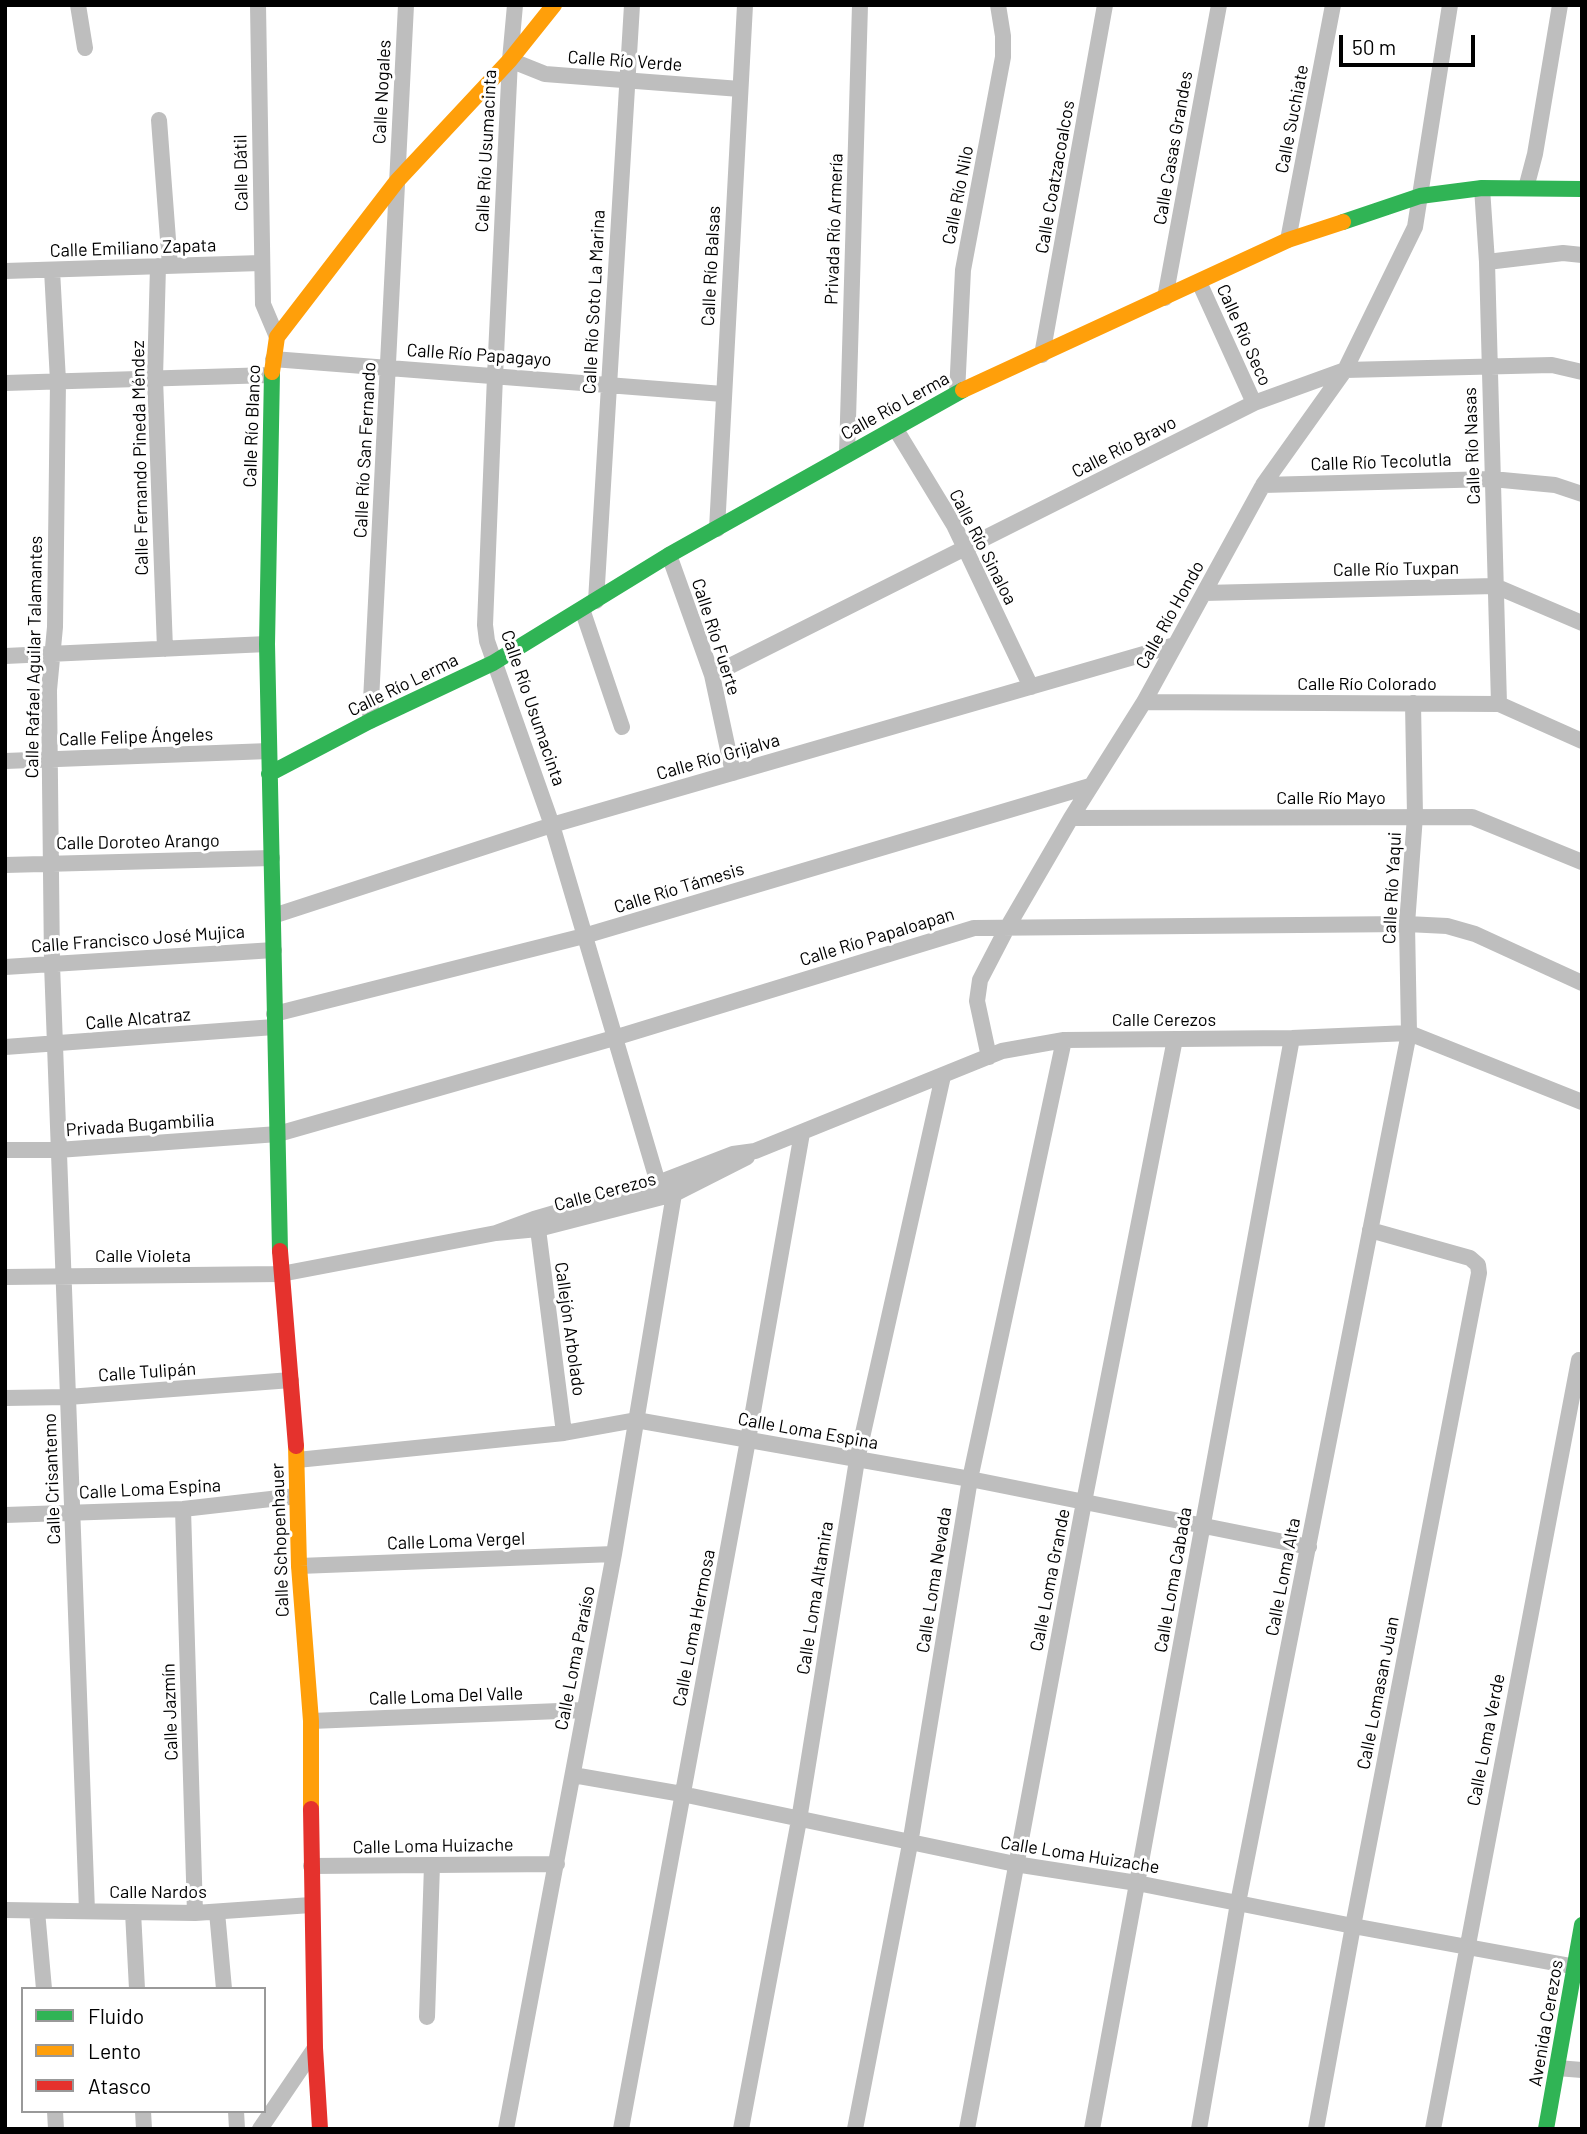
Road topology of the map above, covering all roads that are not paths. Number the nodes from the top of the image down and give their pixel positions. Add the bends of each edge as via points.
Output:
1 (78, 5) edge
2 (258, 5) edge
3 (407, 5) edge
4 (515, 5) edge
5 (555, 5) edge
6 (632, 5) edge
7 (745, 5) edge
8 (860, 5) edge
9 (998, 5) edge
10 (1105, 5) edge
11 (1219, 5) edge
12 (1334, 5) edge
13 (1450, 5) edge
14 (1560, 5) edge
15 (85, 48) dead end
16 (510, 60) junction
17 (627, 80) junction
18 (740, 89) junction
19 (159, 120) dead end
20 (397, 181) junction
21 (1482, 188) junction
22 (1526, 188) junction
23 (1582, 190) edge
24 (1420, 196) junction
25 (1289, 240) junction
26 (1582, 255) edge
27 (1487, 262) junction
28 (261, 263) junction
29 (164, 266) junction
30 (52, 270) junction
31 (5, 271) edge
32 (1199, 282) junction
33 (1165, 298) junction
34 (277, 337) junction
35 (1042, 355) junction
36 (1488, 366) junction
37 (272, 367) junction
38 (389, 368) junction
39 (1345, 370) junction
40 (1582, 372) edge
41 (495, 376) junction
42 (155, 378) junction
43 (58, 381) junction
44 (5, 383) edge
45 (609, 384) junction
46 (957, 393) junction
47 (723, 394) junction
48 (1254, 403) junction
49 (894, 428) junction
50 (847, 454) junction
51 (1492, 478) junction
52 (1263, 485) junction
53 (1582, 494) edge
54 (717, 529) junction
55 (965, 548) junction
56 (669, 555) junction
57 (1495, 586) junction
58 (1204, 593) junction
59 (589, 605) junction
60 (1582, 623) edge
61 (267, 644) junction
62 (1175, 645) junction
63 (165, 649) junction
64 (52, 653) junction
65 (5, 656) edge
66 (493, 663) junction
67 (712, 675) junction
68 (1031, 687) junction
69 (1144, 702) junction
70 (1413, 703) junction
71 (1499, 704) junction
72 (370, 722) junction
73 (622, 727) dead end
74 (1582, 741) edge
75 (269, 751) junction
76 (49, 760) junction
77 (5, 761) edge
78 (733, 773) junction
79 (269, 774) junction
80 (1090, 786) junction
81 (1415, 816) junction
82 (1071, 818) junction
83 (552, 825) junction
84 (272, 858) junction
85 (1582, 862) edge
86 (51, 863) junction
87 (5, 865) edge
88 (273, 916) junction
89 (1407, 924) junction
90 (1007, 928) junction
91 (584, 936) junction
92 (274, 950) junction
93 (52, 964) junction
94 (5, 967) edge
95 (1582, 983) edge
96 (274, 1021) junction
97 (1409, 1034) junction
98 (614, 1038) junction
99 (1292, 1038) junction
100 (1175, 1039) junction
101 (1064, 1040) junction
102 (54, 1045) junction
103 (5, 1047) edge
104 (989, 1057) junction
105 (943, 1076) junction
106 (1582, 1102) edge
107 (802, 1133) junction
108 (278, 1134) junction
109 (5, 1150) edge
110 (58, 1150) junction
111 (755, 1151) junction
112 (658, 1183) junction
113 (674, 1194) junction
114 (537, 1229) junction
115 (1370, 1230) junction
116 (496, 1233) junction
117 (281, 1274) junction
118 (63, 1276) junction
119 (5, 1277) edge
120 (1579, 1360) dead end
121 (291, 1380) junction
122 (68, 1397) junction
123 (5, 1398) edge
124 (636, 1420) junction
125 (564, 1433) junction
126 (748, 1440) junction
127 (297, 1460) junction
128 (857, 1460) junction
129 (970, 1479) junction
130 (297, 1496) junction
131 (1084, 1502) junction
132 (183, 1509) junction
133 (72, 1513) junction
134 (5, 1515) edge
135 (1203, 1524) junction
136 (1309, 1547) junction
137 (614, 1554) junction
138 (299, 1566) junction
139 (584, 1710) junction
140 (311, 1721) junction
141 (573, 1775) junction
142 (682, 1794) junction
143 (799, 1819) junction
144 (910, 1844) junction
145 (556, 1864) junction
146 (1015, 1864) junction
147 (432, 1865) junction
148 (311, 1867) junction
149 (1137, 1883) junction
150 (1238, 1903) junction
151 (310, 1905) junction
152 (5, 1910) edge
153 (37, 1911) junction
154 (87, 1911) junction
155 (133, 1912) junction
156 (217, 1912) junction
157 (195, 1913) junction
158 (1582, 1924) edge
159 (1353, 1926) junction
160 (1466, 1947) junction
161 (1579, 1967) edge
162 (44, 1987) edge
163 (137, 1987) edge
164 (224, 1987) edge
165 (427, 2017) dead end
166 (315, 2048) junction
167 (1557, 2068) junction
168 (1582, 2070) edge
169 (260, 2129) edge
170 (320, 2129) edge
171 (506, 2129) edge
172 (621, 2129) edge
173 (741, 2129) edge
174 (855, 2129) edge
175 (967, 2129) edge
176 (1092, 2129) edge
177 (1199, 2129) edge
178 (1316, 2129) edge
179 (1433, 2129) edge
180 (1546, 2129) edge

1 - 15 street
2 - 28 street, Calle Dátil
3 - 20 street, Calle Nogales
4 - 16 street, Calle Río Usumacinta
5 - 16 street, Calle Río Blanco
6 - 17 street, Calle Río Soto La Marina
7 - 18 street, Calle Río Balsas
8 - 50 street, Privada Río Armería
9 - 46 street, Calle Río Nilo via 1003,57 963,270
10 - 35 street, Calle Coatzacoalcos
11 - 33 street, Calle Casas Grandes
12 - 25 street, Calle Suchiate
13 - 24 street, Calle Río Hondo
14 - 22 street
16 - 17 street, Calle Río Verde via 545,74
16 - 20 street, Calle Río Blanco
16 - 41 street, Calle Río Usumacinta
17 - 18 street, Calle Río Verde
17 - 45 street, Calle Río Soto La Marina
18 - 47 street, Calle Río Balsas
19 - 29 street, Calle Fernando Pineda Méndez
20 - 34 street, Calle Río Blanco
20 - 38 street, Calle Río San Fernando
21 - 22 street, Calle Río Lerma
21 - 24 street, Calle Río Lerma
21 - 27 street, Calle Río Nasas
22 - 23 street, Calle Río Lerma
24 - 25 street, Calle Río Lerma
24 - 39 street, Calle Río Hondo via 1415,227
25 - 32 street, Calle Río Lerma
26 - 27 street
27 - 36 street, Calle Río Nasas
28 - 29 street, Calle Emiliano Zapata
28 - 34 street, Calle Dátil via 263,304
29 - 30 street, Calle Emiliano Zapata
29 - 42 street, Calle Fernando Pineda Méndez
30 - 31 street, Calle Emiliano Zapata
30 - 43 street, Calle Rafael Aguilar Talamantes
32 - 33 street, Calle Río Lerma
32 - 48 street, Calle Río Seco
33 - 35 street, Calle Río Lerma
34 - 37 street, Calle Río Blanco
35 - 46 street, Calle Río Lerma
36 - 39 street, Calle Río Bravo
36 - 40 street, Calle Río Bravo via 1552,365
36 - 51 street, Calle Río Nasas
37 - 38 street, Calle Río Papagayo
37 - 42 street, Calle Río Papagayo
37 - 61 street, Calle Río Blanco
38 - 41 street, Calle Río Papagayo
38 - 72 street, Calle Río San Fernando
39 - 48 street, Calle Río Bravo
39 - 52 street, Calle Río Hondo
41 - 45 street, Calle Río Papagayo
41 - 66 street, Calle Río Usumacinta via 485,625
42 - 43 street, Calle Río Papagayo
42 - 63 street, Calle Fernando Pineda Méndez
43 - 44 street, Calle Río Papagayo
43 - 64 street, Calle Rafael Aguilar Talamantes
45 - 47 street, Calle Río Papagayo
45 - 59 street, Calle Río Soto La Marina
46 - 49 street, Calle Río Lerma
47 - 54 street, Calle Río Balsas
48 - 55 street, Calle Río Bravo
49 - 50 street, Calle Río Lerma
49 - 55 street, Calle Río Sinaloa
50 - 54 street, Calle Río Lerma
51 - 52 street, Calle Río Tecolutla
51 - 53 street, Calle Río Tecolutla via 1555,485
51 - 57 street, Calle Río Nasas
52 - 58 street, Calle Río Hondo
54 - 56 street, Calle Río Lerma
55 - 67 street, Calle Río Bravo
55 - 68 street, Calle Río Sinaloa
56 - 59 street, Calle Río Lerma
56 - 67 street, Calle Río Fuerte
57 - 58 street, Calle Río Tuxpan
57 - 60 street, Calle Río Tuxpan
57 - 71 street, Calle Río Nasas
58 - 62 street, Calle Río Hondo
59 - 66 street, Calle Río Lerma
59 - 73 street
61 - 63 street
61 - 75 street, Calle Río Blanco
62 - 68 street, Calle Río Grijalva
62 - 69 street, Calle Río Hondo
63 - 64 street
64 - 65 street
64 - 76 street, Calle Rafael Aguilar Talamantes
66 - 72 street, Calle Río Lerma
66 - 83 street, Calle Río Usumacinta
67 - 78 street, Calle Río Fuerte
68 - 78 street, Calle Río Grijalva
69 - 70 street, Calle Río Colorado
69 - 80 street, Calle Río Hondo
70 - 71 street, Calle Río Colorado
70 - 81 street, Calle Río Yaqui
71 - 74 street, Calle Río Colorado
72 - 79 street, Calle Río Lerma
75 - 76 street, Calle Felipe Ángeles
75 - 79 street, Calle Río Blanco
76 - 77 street, Calle Felipe Ángeles
76 - 86 street, Calle Rafael Aguilar Talamantes
78 - 83 street, Calle Río Grijalva
79 - 84 street, Calle Río Blanco
80 - 82 street, Calle Río Hondo
80 - 91 street, Calle Río Támesis
81 - 82 street, Calle Río Mayo
81 - 85 street, Calle Río Mayo via 1472,817
81 - 89 street, Calle Río Yaqui
82 - 90 street, Calle Río Hondo
83 - 88 street, Calle Río Grijalva
83 - 91 street, Calle Río Usumacinta
84 - 86 street, Calle Doroteo Arango
84 - 88 street, Calle Río Blanco
86 - 87 street, Calle Doroteo Arango
86 - 93 street, Calle Rafael Aguilar Talamantes
88 - 92 street, Calle Río Blanco
89 - 90 street, Calle Río Papaloapan
89 - 95 street, Calle Río Papaloapan via 1447,926 1475,934
89 - 97 street, Calle Río Yaqui
90 - 98 street, Calle Río Papaloapan via 974,928
90 - 104 street, Calle Río Hondo via 980,980 977,1001
91 - 96 street, Calle Río Támesis
91 - 98 street, Calle Río Usumacinta
92 - 93 street, Calle Francisco José Mujica
92 - 96 street, Calle Schopenhauer
93 - 94 street, Calle Francisco José Mujica
93 - 102 street, Calle Rafael Aguilar Talamantes
96 - 102 street, Calle Alcatraz
96 - 108 street, Calle Schopenhauer
97 - 99 street, Calle Cerezos
97 - 106 street, Calle Cerezos
97 - 115 street, Calle Loma Alta
98 - 108 street, Calle Río Papaloapan
98 - 112 street, Calle Río Usumacinta
99 - 100 street, Calle Cerezos
99 - 135 street, Calle Loma Cabada
100 - 101 street, Calle Cerezos
100 - 131 street, Calle Loma Grande
101 - 104 street, Calle Cerezos
101 - 129 street, Calle Loma Nevada
102 - 103 street, Calle Alcatraz
102 - 110 street, Calle Crisantemo
104 - 105 street, Calle Cerezos
105 - 107 street, Calle Cerezos
105 - 128 street, Calle Loma Altamira
107 - 111 street, Calle Cerezos
107 - 126 street, Calle Loma Hermosa
108 - 110 street, Privada Bugambilia
108 - 117 street, Calle Schopenhauer
109 - 110 street, Privada Bugambilia
110 - 118 street, Calle Crisantemo
111 - 112 street, Calle Cerezos via 733,1154
111 - 113 street, Calle Cerezos
112 - 116 street, Calle Cerezos
113 - 114 street, Calle Cerezos
113 - 124 street, Calle Loma Paraíso
114 - 116 street, Calle Cerezos
114 - 125 street, Callejón Arbolado
115 - 136 street, Calle Loma Alta
115 - 159 street, Calle Lomasan Juan via 1469,1258 1478,1265 1479,1273
116 - 117 street, Calle Cerezos
117 - 118 street, Calle Violeta
117 - 121 street, Calle Schopenhauer
118 - 119 street, Calle Violeta
118 - 122 street, Calle Crisantemo
120 - 160 street, Calle Loma Verde
121 - 122 street, Calle Tulipán
121 - 127 street, Calle Schopenhauer
122 - 123 street, Calle Tulipán
122 - 133 street, Calle Crisantemo
124 - 125 street, Calle Loma Espina
124 - 126 street, Calle Loma Espina
124 - 137 street, Calle Loma Paraíso
125 - 127 street, Calle Loma Espina
126 - 128 street, Calle Loma Espina
126 - 142 street, Calle Loma Hermosa
127 - 130 street, Calle Schopenhauer
128 - 129 street, Calle Loma Espina
128 - 143 street, Calle Loma Altamira
129 - 131 street, Calle Loma Espina
129 - 144 street, Calle Loma Nevada
130 - 132 street, Calle Loma Espina
130 - 138 street, Calle Schopenhauer
131 - 135 street, Calle Loma Espina
131 - 146 street, Calle Loma Grande
132 - 133 street, Calle Loma Espina
132 - 157 street, Calle Jazmín
133 - 134 street, Calle Loma Espina
133 - 154 street, Calle Crisantemo
135 - 136 street, Calle Loma Espina
135 - 149 street, Calle Loma Cabada
136 - 150 street, Calle Loma Alta
137 - 138 street, Calle Loma Vergel
137 - 139 street, Calle Loma Paraíso
138 - 140 street, Calle Schopenhauer
139 - 140 street, Calle Loma Del Valle
139 - 141 street, Calle Loma Paraíso
140 - 148 street, Calle Schopenhauer
141 - 142 street, Calle Loma Huizache
141 - 145 street, Calle Loma Paraíso
142 - 143 street, Calle Loma Huizache
142 - 172 street, Calle Loma Hermosa
143 - 144 street, Calle Loma Huizache
143 - 173 street, Calle Loma Altamira
144 - 146 street, Calle Loma Huizache
144 - 174 street, Calle Loma Nevada
145 - 147 street, Calle Loma Huizache
145 - 171 street, Calle Loma Paraíso
146 - 149 street, Calle Loma Huizache
146 - 175 street, Calle Loma Grande
147 - 148 street, Calle Loma Huizache
147 - 165 street
148 - 151 street, Calle Schopenhauer
149 - 150 street, Calle Loma Huizache
149 - 176 street, Calle Loma Cabada
150 - 159 street, Calle Loma Huizache
150 - 177 street, Calle Loma Alta
151 - 156 street, Calle Nardos
151 - 166 street, Calle Schopenhauer
152 - 153 street, Calle Nardos
153 - 154 street, Calle Nardos
153 - 162 street
154 - 155 street, Calle Nardos
155 - 157 street, Calle Nardos
155 - 163 street
156 - 157 street, Calle Nardos
156 - 164 street
158 - 161 street, Avenida Cerezos
159 - 160 street, Calle Loma Huizache
159 - 178 street, Calle Lomasan Juan
160 - 161 street, Calle Loma Huizache
160 - 179 street, Calle Loma Verde
161 - 167 street, Avenida Cerezos
166 - 169 street
166 - 170 street, Calle Schopenhauer
167 - 168 street
167 - 180 street, Avenida Cerezos

